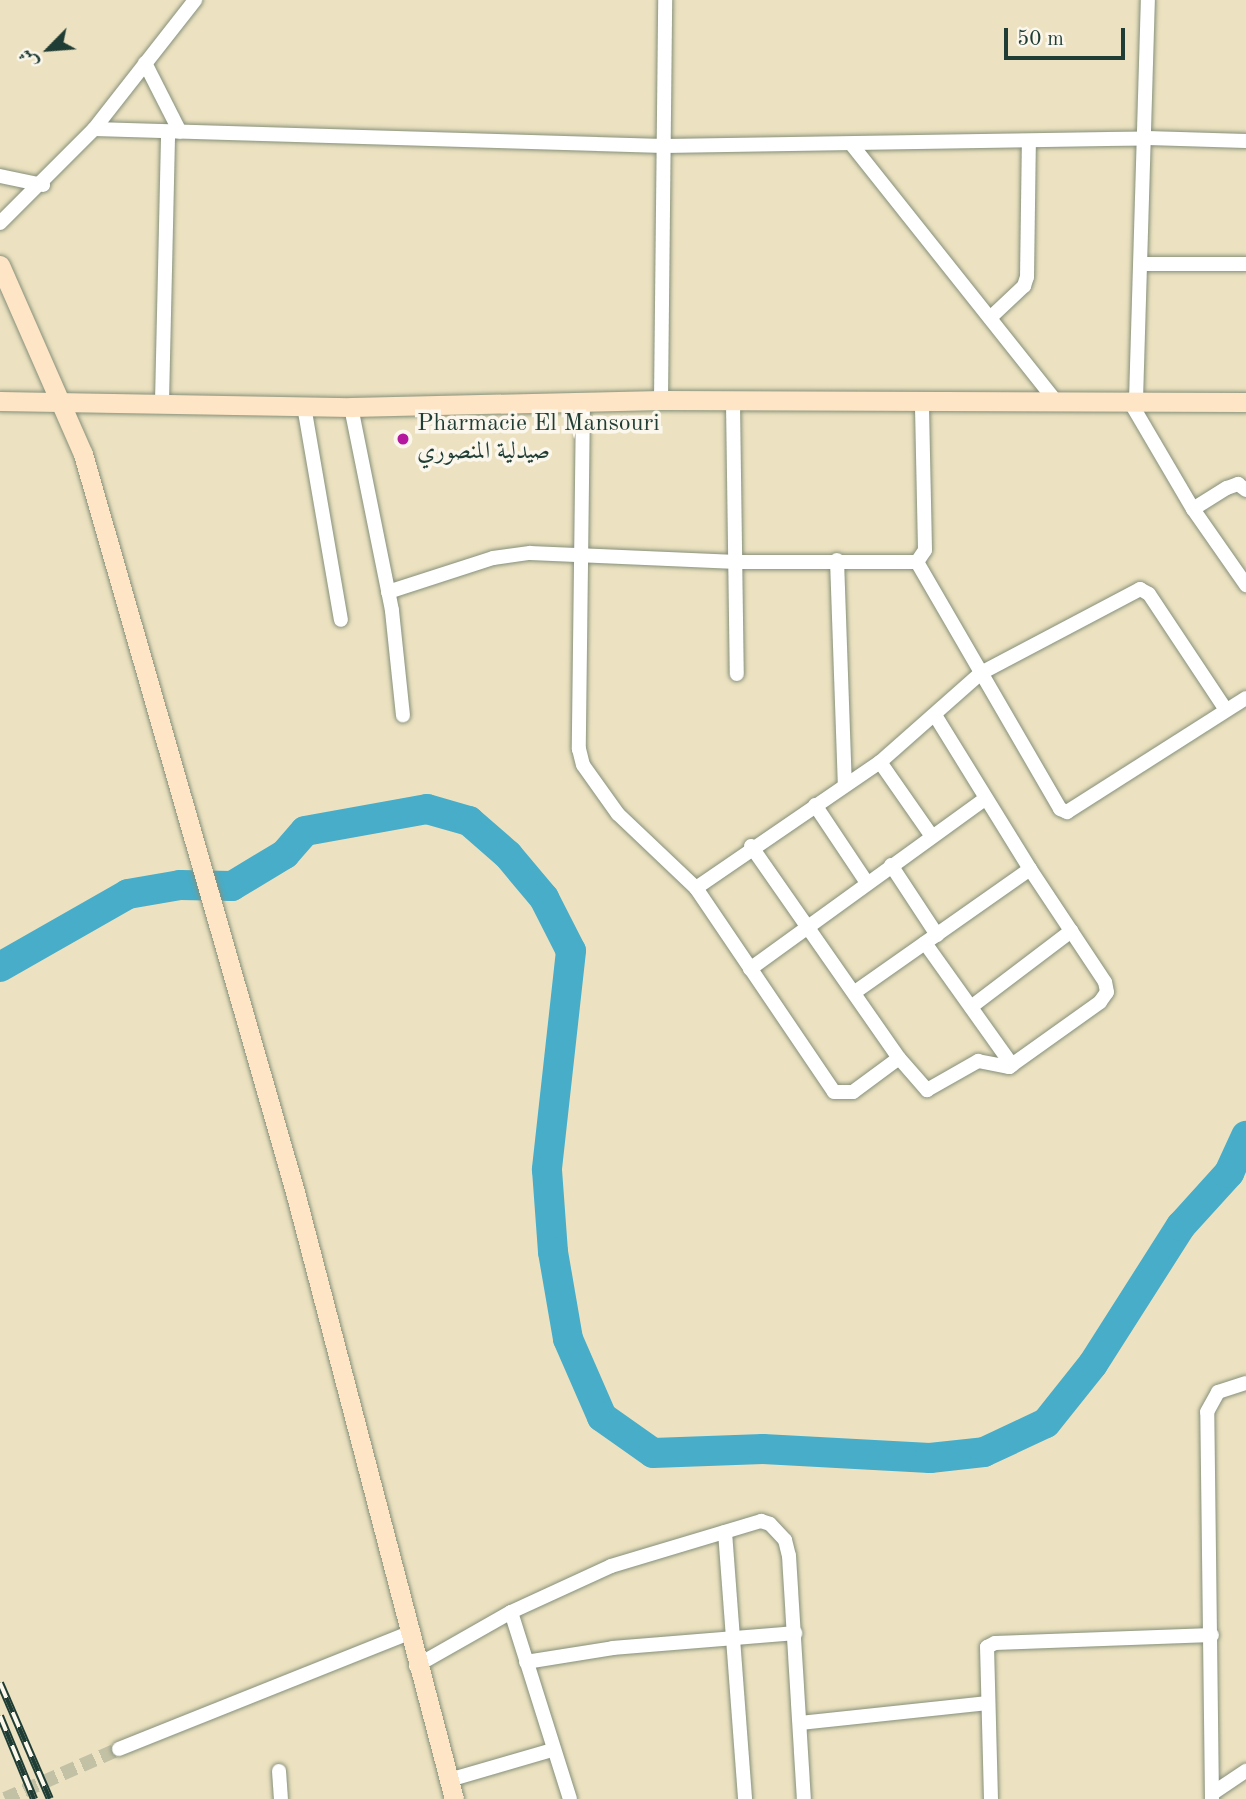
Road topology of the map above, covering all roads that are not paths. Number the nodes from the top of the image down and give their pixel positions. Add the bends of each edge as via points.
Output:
1 (195, 0) edge
2 (665, 0) edge
3 (1149, 0) edge
4 (145, 63) junction
5 (94, 129) junction
6 (174, 132) junction
7 (1147, 138) junction
8 (1029, 141) junction
9 (1246, 141) edge
10 (852, 145) junction
11 (664, 146) junction
12 (0, 176) edge
13 (43, 185) junction
14 (0, 223) edge
15 (1142, 264) junction
16 (1246, 264) edge
17 (0, 265) edge
18 (990, 318) junction
19 (61, 400) junction
20 (661, 400) junction
21 (1055, 400) junction
22 (1133, 400) junction
23 (583, 401) junction
24 (1246, 401) edge
25 (162, 402) junction
26 (922, 402) junction
27 (733, 403) junction
28 (1, 404) edge
29 (304, 406) junction
30 (351, 407) junction
31 (1246, 490) edge
32 (1193, 509) junction
33 (584, 556) junction
34 (837, 561) junction
35 (737, 562) junction
36 (916, 562) junction
37 (1246, 585) edge
38 (388, 592) junction
39 (341, 620) dead end
40 (981, 673) junction
41 (737, 674) dead end
42 (1246, 698) edge
43 (1226, 710) junction
44 (403, 715) dead end
45 (935, 715) junction
46 (880, 762) junction
47 (845, 785) junction
48 (986, 799) junction
49 (815, 805) junction
50 (931, 835) junction
51 (751, 846) junction
52 (891, 865) junction
53 (1030, 869) junction
54 (867, 883) junction
55 (695, 888) junction
56 (805, 928) junction
57 (1071, 931) junction
58 (931, 939) junction
59 (750, 969) junction
60 (855, 992) junction
61 (971, 1007) junction
62 (899, 1058) junction
63 (1013, 1065) junction
64 (1246, 1383) edge
65 (725, 1532) junction
66 (511, 1612) junction
67 (795, 1633) junction
68 (408, 1634) junction
69 (1212, 1635) junction
70 (736, 1637) junction
71 (526, 1662) junction
72 (416, 1666) junction
73 (988, 1703) junction
74 (800, 1723) junction
75 (118, 1749) tunnel mouth
76 (552, 1750) junction
77 (279, 1771) dead end
78 (1246, 1771) edge
79 (449, 1780) junction
80 (1212, 1796) edge
81 (281, 1799) edge
82 (454, 1799) edge
83 (569, 1799) edge
84 (745, 1799) edge
85 (804, 1799) edge
86 (991, 1799) edge

1 - 4 street
2 - 11 street
3 - 7 street
4 - 5 street
4 - 6 street
5 - 6 street
5 - 13 street
6 - 11 street
6 - 25 street
7 - 8 street
7 - 9 street
7 - 15 street
8 - 10 street
8 - 18 street via 1027,277 1024,286
10 - 11 street
10 - 18 street
11 - 20 street
12 - 13 street
13 - 14 street
15 - 16 street
15 - 22 street
17 - 19 street
18 - 21 street
19 - 25 street
19 - 28 street
19 - 68 street via 83,454 295,1192
20 - 23 street
20 - 27 street
21 - 22 street
21 - 26 street
22 - 24 street
22 - 32 street
23 - 30 street
23 - 33 street
25 - 29 street
26 - 27 street
26 - 36 street via 925,550
27 - 35 street
29 - 30 street
29 - 39 street
30 - 38 street
31 - 32 street via 1238,484
32 - 37 street
33 - 35 street
33 - 38 street via 530,553 493,558
33 - 55 street via 579,749 583,765 618,814
34 - 35 street
34 - 36 street
34 - 47 street
35 - 41 street
36 - 40 street
38 - 44 street
40 - 43 street via 1140,589 1149,594
40 - 43 street via 1060,809 1067,812
40 - 45 street
42 - 43 street
45 - 46 street
45 - 48 street
46 - 47 street
46 - 50 street
47 - 49 street
48 - 50 street
48 - 53 street
49 - 51 street
49 - 54 street
50 - 52 street
51 - 55 street
51 - 56 street
52 - 54 street
52 - 58 street
53 - 57 street
53 - 58 street
54 - 56 street
55 - 59 street
56 - 59 street
56 - 60 street
57 - 61 street
57 - 63 street via 1107,992 1092,1010
58 - 60 street
58 - 61 street
59 - 62 street via 834,1092 853,1092
60 - 62 street
61 - 63 street
62 - 63 street via 927,1090 978,1061
64 - 69 street via 1218,1392 1207,1412
65 - 66 street via 611,1566
65 - 67 street via 761,1521 785,1539
65 - 70 street
66 - 71 street
66 - 72 street
67 - 70 street
67 - 74 street
68 - 72 street
68 - 75 street
69 - 73 street via 995,1643 985,1653
69 - 80 street
70 - 71 street via 613,1648
70 - 84 street
71 - 76 street
72 - 79 street
73 - 74 street
73 - 86 street
74 - 85 street
76 - 79 street
76 - 83 street
77 - 81 street
78 - 80 street
79 - 82 street

